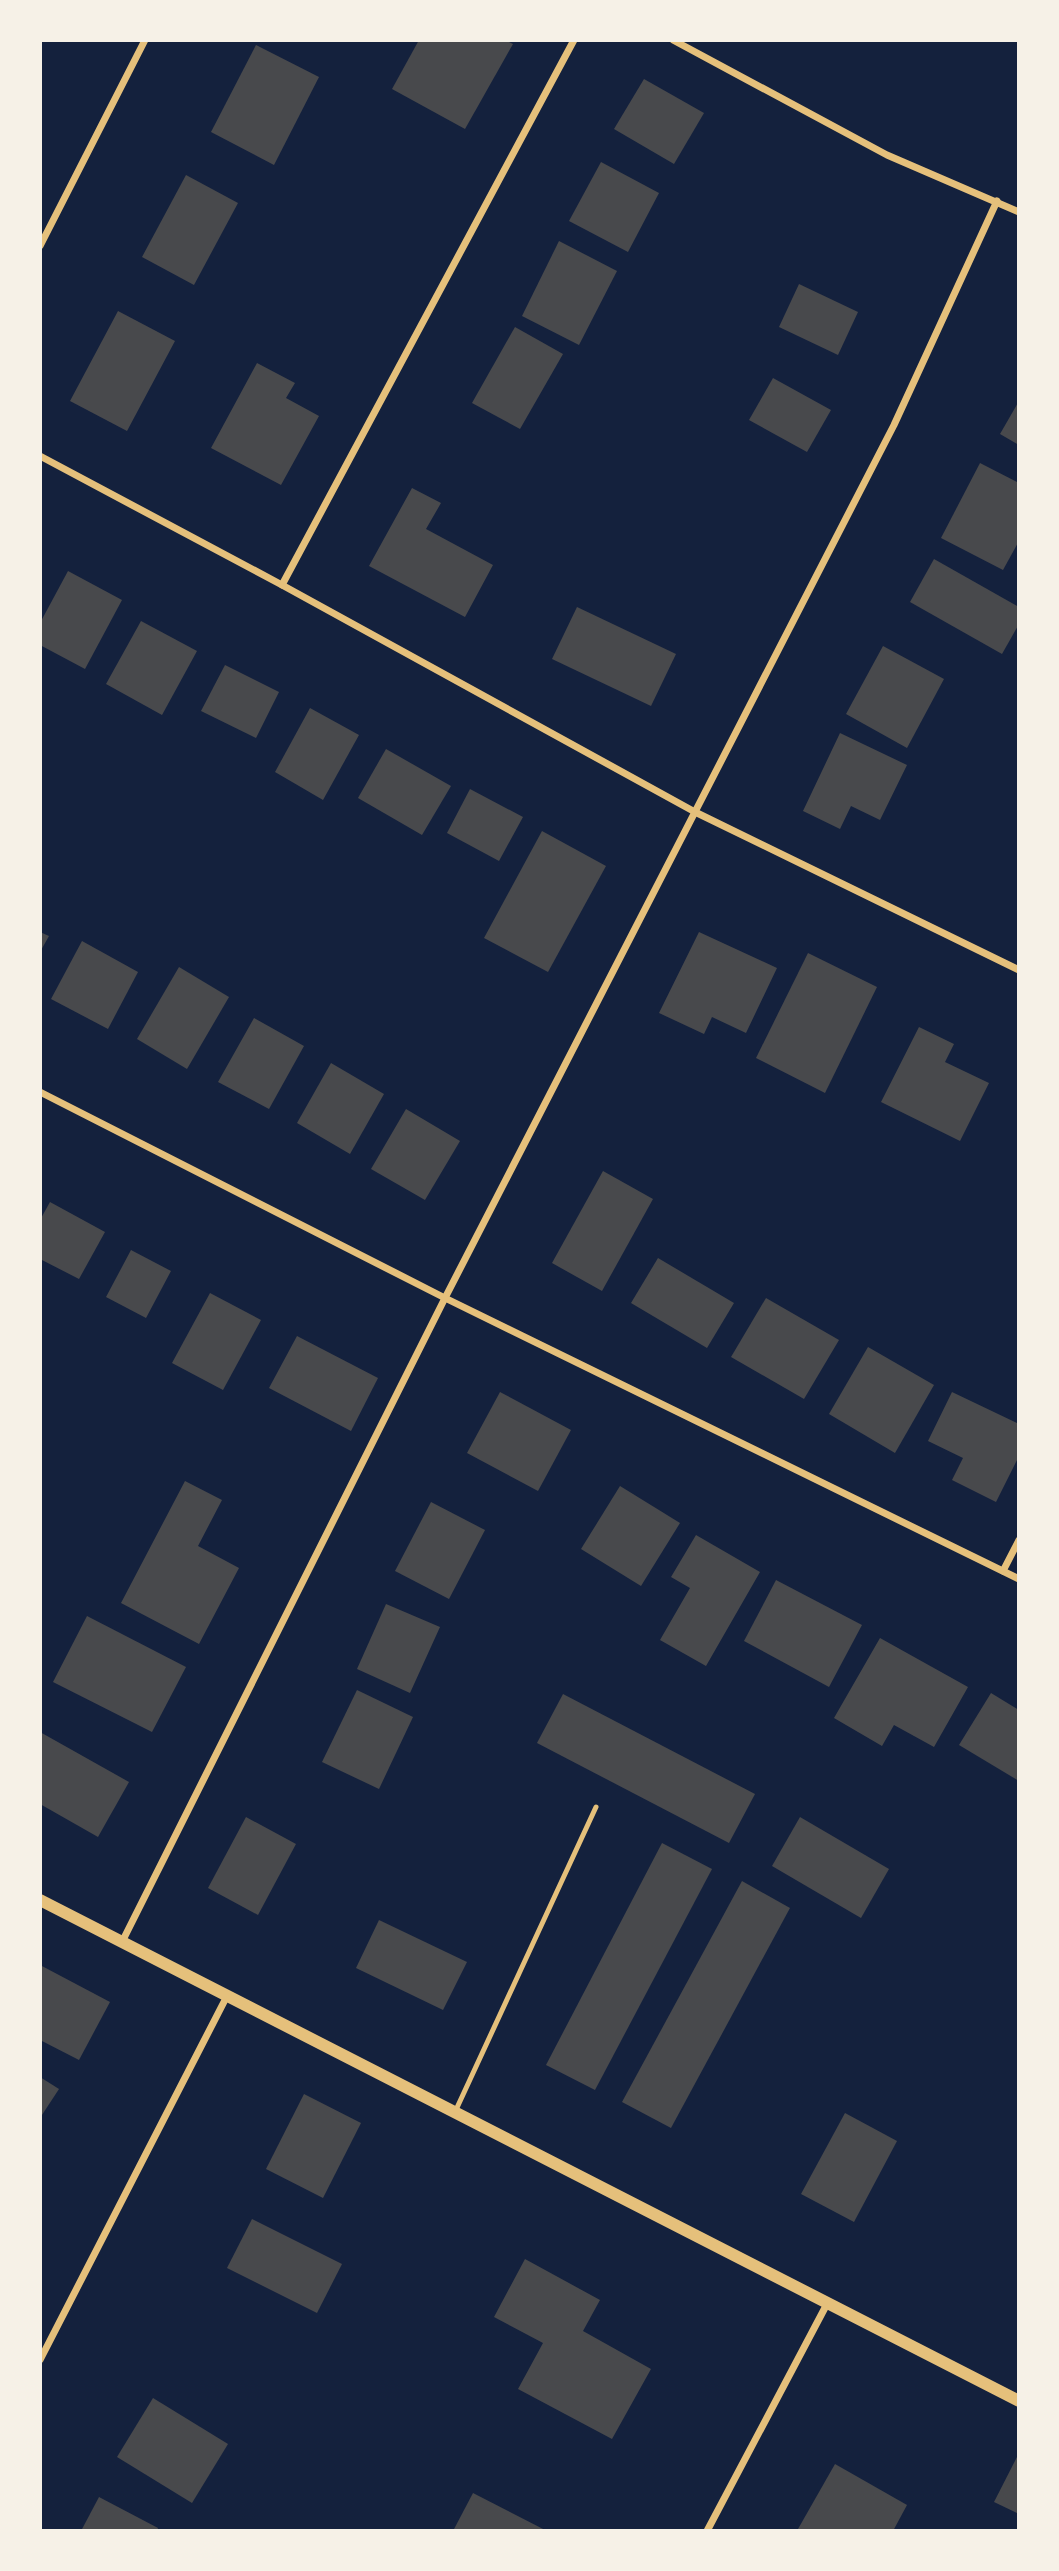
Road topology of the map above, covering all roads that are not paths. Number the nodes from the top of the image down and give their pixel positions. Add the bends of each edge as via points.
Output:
1 (145, 40) edge
2 (574, 40) edge
3 (673, 40) edge
4 (997, 201) junction
5 (1019, 212) edge
6 (40, 246) edge
7 (40, 456) edge
8 (282, 585) junction
9 (695, 812) junction
10 (1019, 970) edge
11 (40, 1092) edge
12 (445, 1298) junction
13 (1019, 1539) edge
14 (1003, 1571) junction
15 (1019, 1579) edge
16 (596, 1807) dead end
17 (40, 1900) edge
18 (122, 1942) junction
19 (227, 1996) junction
20 (455, 2112) junction
21 (828, 2302) junction
22 (40, 2360) edge
23 (1019, 2401) edge
24 (707, 2531) edge

1 - 6 street
2 - 8 street
3 - 4 street via 887,155
4 - 5 street
4 - 9 street via 894,425
7 - 8 street
8 - 9 street
9 - 10 street
9 - 12 street
11 - 12 street
12 - 14 street
12 - 18 street
13 - 14 street
14 - 15 street
16 - 20 lane
17 - 18 street
18 - 19 street
19 - 20 street
19 - 22 street
20 - 21 street
21 - 23 street
21 - 24 street

